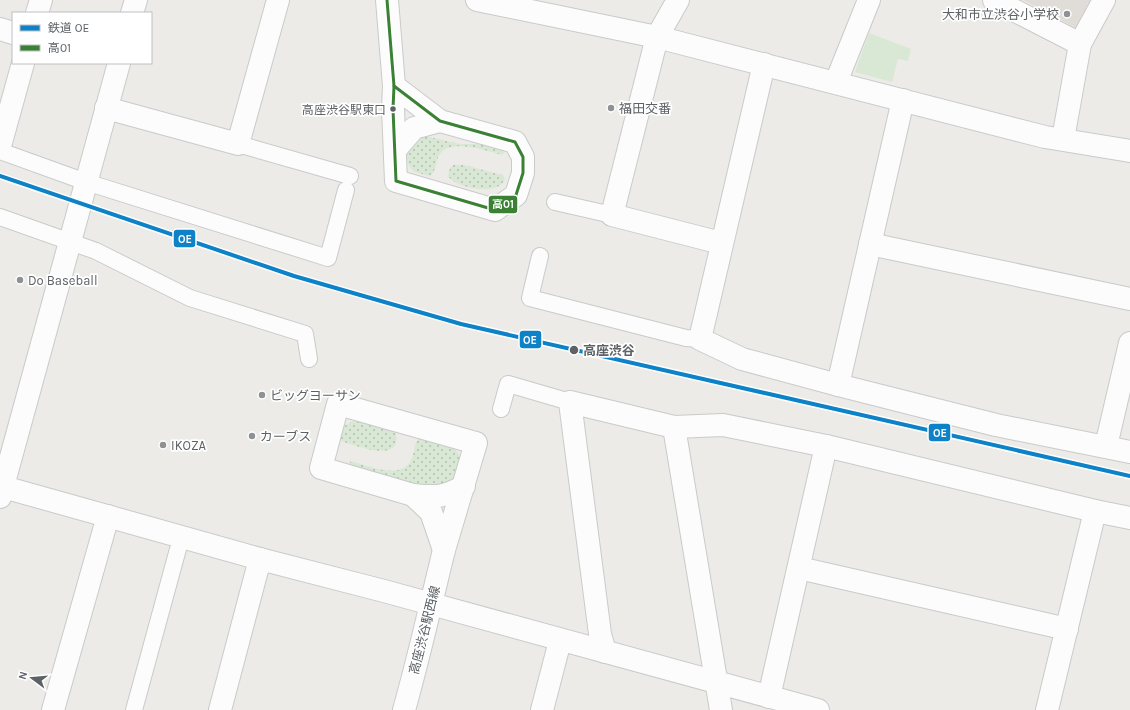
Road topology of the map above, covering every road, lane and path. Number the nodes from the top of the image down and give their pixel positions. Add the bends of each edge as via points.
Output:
1 (41, 0) edge
2 (136, 0) edge
3 (278, 0) edge
4 (387, 0) edge
5 (477, 0) edge
6 (678, 0) edge
7 (869, 0) edge
8 (994, 0) edge
9 (1104, 0) edge
10 (37, 12) edge
11 (132, 12) edge
12 (0, 29) edge
13 (12, 33) edge
14 (657, 37) junction
15 (1080, 44) junction
16 (23, 64) edge
17 (119, 64) edge
18 (764, 64) junction
19 (836, 82) junction
20 (394, 86) junction
21 (903, 100) junction
22 (106, 108) junction
23 (440, 121) junction
24 (1062, 139) junction
25 (238, 144) junction
26 (0, 146) edge
27 (395, 150) junction
28 (0, 151) edge
29 (1130, 151) edge
30 (86, 182) junction
31 (554, 202) dead end
32 (612, 215) junction
33 (0, 217) edge
34 (70, 241) junction
35 (721, 243) junction
36 (870, 244) junction
37 (540, 256) dead end
38 (1130, 299) edge
39 (700, 338) junction
40 (1130, 344) edge
41 (309, 359) dead end
42 (838, 385) junction
43 (570, 402) junction
44 (501, 409) dead end
45 (674, 427) junction
46 (826, 446) junction
47 (1106, 446) junction
48 (1130, 452) edge
49 (464, 486) junction
50 (1, 490) edge
51 (413, 495) junction
52 (1095, 511) junction
53 (108, 516) junction
54 (1130, 518) edge
55 (178, 549) dead end
56 (444, 550) junction
57 (260, 559) junction
58 (799, 568) junction
59 (430, 604) junction
60 (1067, 629) junction
61 (560, 641) junction
62 (611, 653) junction
63 (710, 681) junction
64 (770, 697) junction
65 (53, 710) edge
66 (134, 710) edge
67 (220, 710) edge
68 (404, 710) edge
69 (542, 710) edge
70 (721, 710) edge
71 (818, 710) edge
72 (1047, 710) edge

1 - 10 street
2 - 11 street
3 - 25 street
4 - 20 street
5 - 14 street
6 - 14 street
7 - 19 street
8 - 15 street
9 - 15 street
12 - 13 street
14 - 18 street
14 - 32 street
15 - 24 street
16 - 26 street
17 - 22 street
18 - 19 street
18 - 35 street
19 - 21 street
20 - 23 street
20 - 27 street
21 - 24 street via 1045,137
21 - 36 street
22 - 25 street
22 - 30 street
23 - 27 street via 414,128
23 - 27 street via 515,142 523,157 523,173 516,195 495,210 396,181
24 - 29 street
25 - 30 street via 348,183 328,258
28 - 30 street
30 - 34 street
31 - 32 street
32 - 35 street
33 - 34 street
34 - 41 street via 96,251 190,298 305,334
34 - 50 street
35 - 39 street
36 - 38 street
36 - 42 street
37 - 39 street via 530,298 686,338
39 - 42 street via 742,359
40 - 47 street
42 - 47 street via 996,425
43 - 44 street via 508,384
43 - 45 street
43 - 62 street via 600,634
45 - 46 street via 723,425
45 - 63 street
46 - 52 street
46 - 58 street
47 - 48 street
49 - 51 street via 437,497
49 - 51 street, 高座渋谷駅西線 via 476,443 338,404 321,468
49 - 56 street, 高座渋谷駅西線
50 - 53 street
51 - 56 street via 431,512
52 - 54 street
52 - 60 street
53 - 57 street
53 - 65 street
55 - 66 street
56 - 59 street, 高座渋谷駅西線
57 - 59 street
57 - 67 street
58 - 60 street
58 - 64 street
59 - 61 street
59 - 68 street, 高座渋谷駅西線 via 425,633
60 - 72 street
61 - 62 street
61 - 69 street
62 - 63 street
63 - 64 street
63 - 70 street
64 - 71 street

